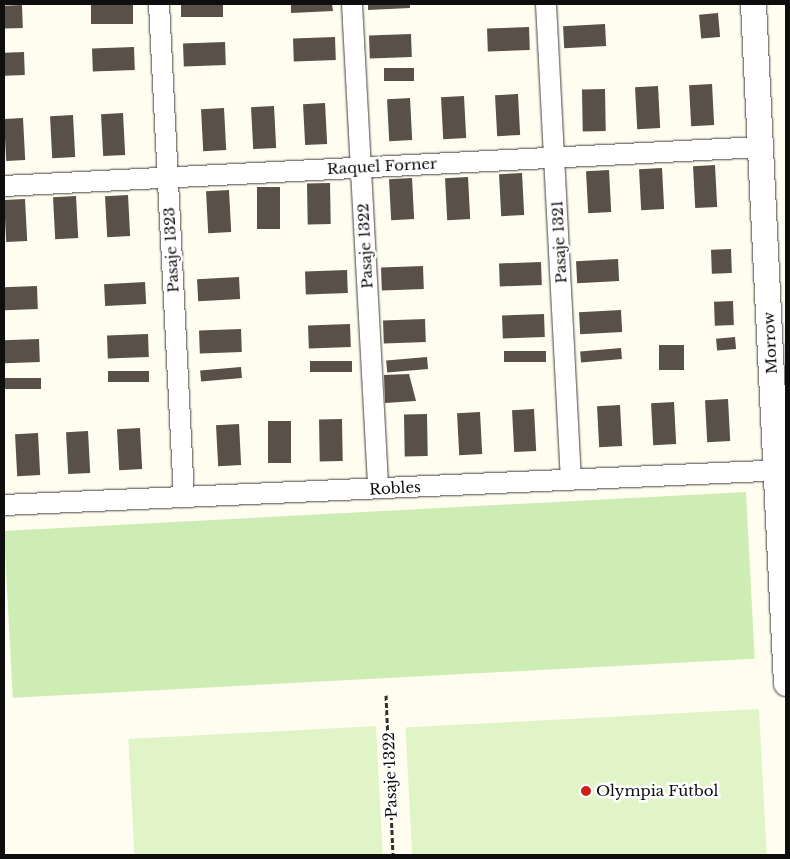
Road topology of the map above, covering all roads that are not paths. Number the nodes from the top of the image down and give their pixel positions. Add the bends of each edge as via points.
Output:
1 (159, 4) edge
2 (352, 4) edge
3 (546, 4) edge
4 (754, 4) edge
5 (760, 146) junction
6 (554, 157) junction
7 (361, 167) junction
8 (168, 177) junction
9 (4, 186) edge
10 (781, 470) edge
11 (571, 479) junction
12 (378, 488) junction
13 (184, 497) junction
14 (4, 505) edge
15 (786, 683) edge

1 - 8 street, Pasaje 1323
2 - 7 street, Pasaje 1322
3 - 6 street, Pasaje 1321
4 - 5 street, Morrow
5 - 6 street, Raquel Forner
5 - 10 street, Morrow
6 - 7 street, Raquel Forner
6 - 11 street, Pasaje 1321
7 - 8 street, Raquel Forner
7 - 12 street, Pasaje 1322
8 - 9 street, Raquel Forner
8 - 13 street, Pasaje 1323
10 - 11 street, Robles
10 - 15 street, Morrow
11 - 12 street, Robles
12 - 13 street, Robles
13 - 14 street, Robles

